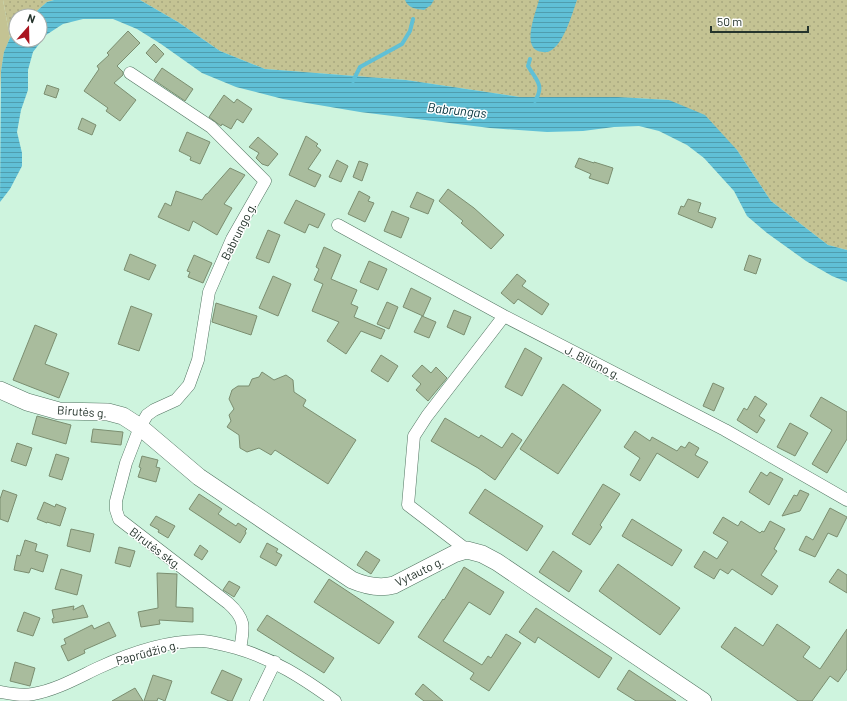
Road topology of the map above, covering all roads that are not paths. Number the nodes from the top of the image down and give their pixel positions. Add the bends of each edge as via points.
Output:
1 (130, 73) dead end
2 (338, 225) dead end
3 (504, 316) junction
4 (0, 390) edge
5 (140, 427) junction
6 (847, 500) edge
7 (467, 550) junction
8 (240, 649) junction
9 (275, 662) junction
10 (0, 692) edge
11 (256, 701) edge
12 (335, 701) edge
13 (703, 701) edge

1 - 5 street, Babrungo g. via 211,127 265,181 232,239 209,292 198,360 189,385 176,400 147,415
2 - 3 street, J. Biliūno g.
3 - 6 street, J. Biliūno g. via 725,430
3 - 7 street via 414,436 408,505
4 - 5 main road, Birutės g. via 27,402 59,411 114,413 124,416
5 - 7 main road, Vytauto g. via 199,477 352,580 362,584 386,587 394,585 454,554
5 - 8 street, Birutės skg. via 126,463 116,501 119,519 238,612 243,629
7 - 13 main road via 497,562
8 - 9 street, Paprūdžio g.
8 - 10 street, Paprūdžio g. via 205,641 166,645 125,656 47,690 32,694
9 - 11 street
9 - 12 street, Paprūdžio g.

